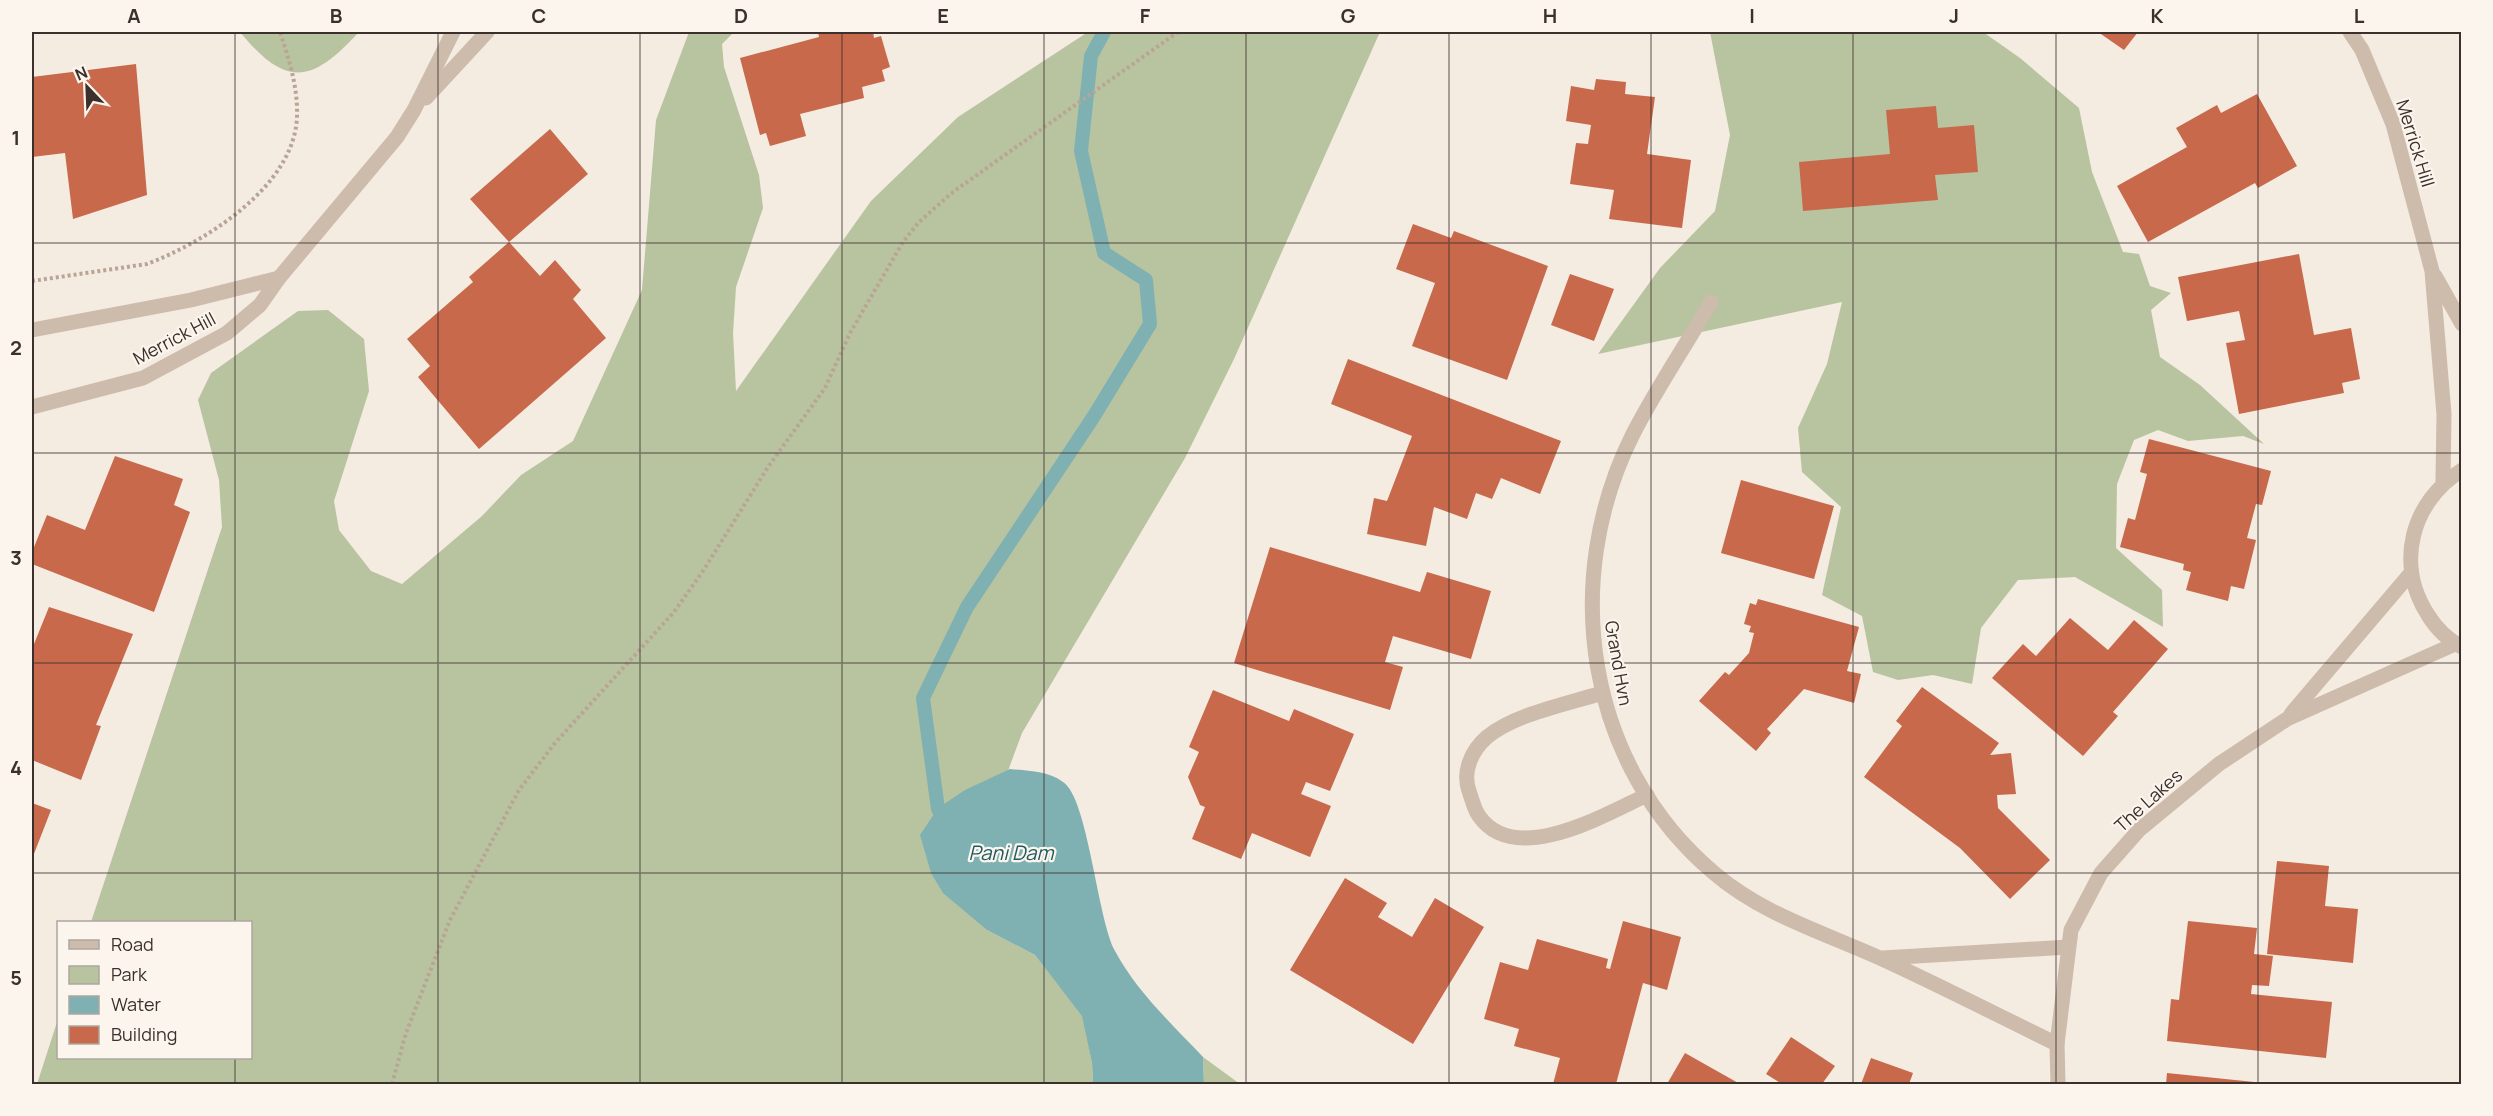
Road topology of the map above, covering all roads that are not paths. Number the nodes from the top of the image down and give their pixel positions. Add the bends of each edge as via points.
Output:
1 (453, 32) edge
2 (487, 32) edge
3 (2350, 32) edge
4 (414, 110) junction
5 (2432, 271) junction
6 (279, 278) junction
7 (1711, 302) dead end
8 (2462, 324) edge
9 (32, 330) edge
10 (32, 407) edge
11 (2462, 470) edge
12 (2443, 482) junction
13 (2410, 574) junction
14 (2458, 645) edge
15 (1602, 693) junction
16 (2287, 719) junction
17 (1647, 795) junction
18 (2068, 947) junction
19 (1880, 958) junction
20 (2057, 1044) junction
21 (2058, 1084) edge

1 - 4 street, Merrick Hill
2 - 4 street, Merrick Hill
3 - 5 street, Merrick Hill via 2362,50 2393,124
4 - 6 street, Merrick Hill via 373,168
5 - 8 street, Merrick Hill
5 - 12 street, Merrick Hill via 2444,414
6 - 9 street, Merrick Hill via 190,300
6 - 10 street, Merrick Hill via 260,305 227,333 195,352 143,378
7 - 15 street, Grand Hvn via 1633,435 1609,497 1590,602
11 - 12 street
12 - 13 street via 2422,508 2411,540
13 - 14 street via 2434,625
13 - 16 street, The Lakes
14 - 16 street, The Lakes
15 - 17 street, Grand Hvn via 1610,721
15 - 17 street via 1504,725 1474,750 1468,765 1467,786 1479,816 1491,829 1524,839 1576,828
16 - 18 street, The Lakes via 2219,764 2139,830 2102,873 2071,930
17 - 19 street, Grand Hvn via 1681,841 1715,874 1814,932
18 - 19 street
18 - 20 street, The Lakes
19 - 20 street, Grand Hvn
20 - 21 street, The Lakes

